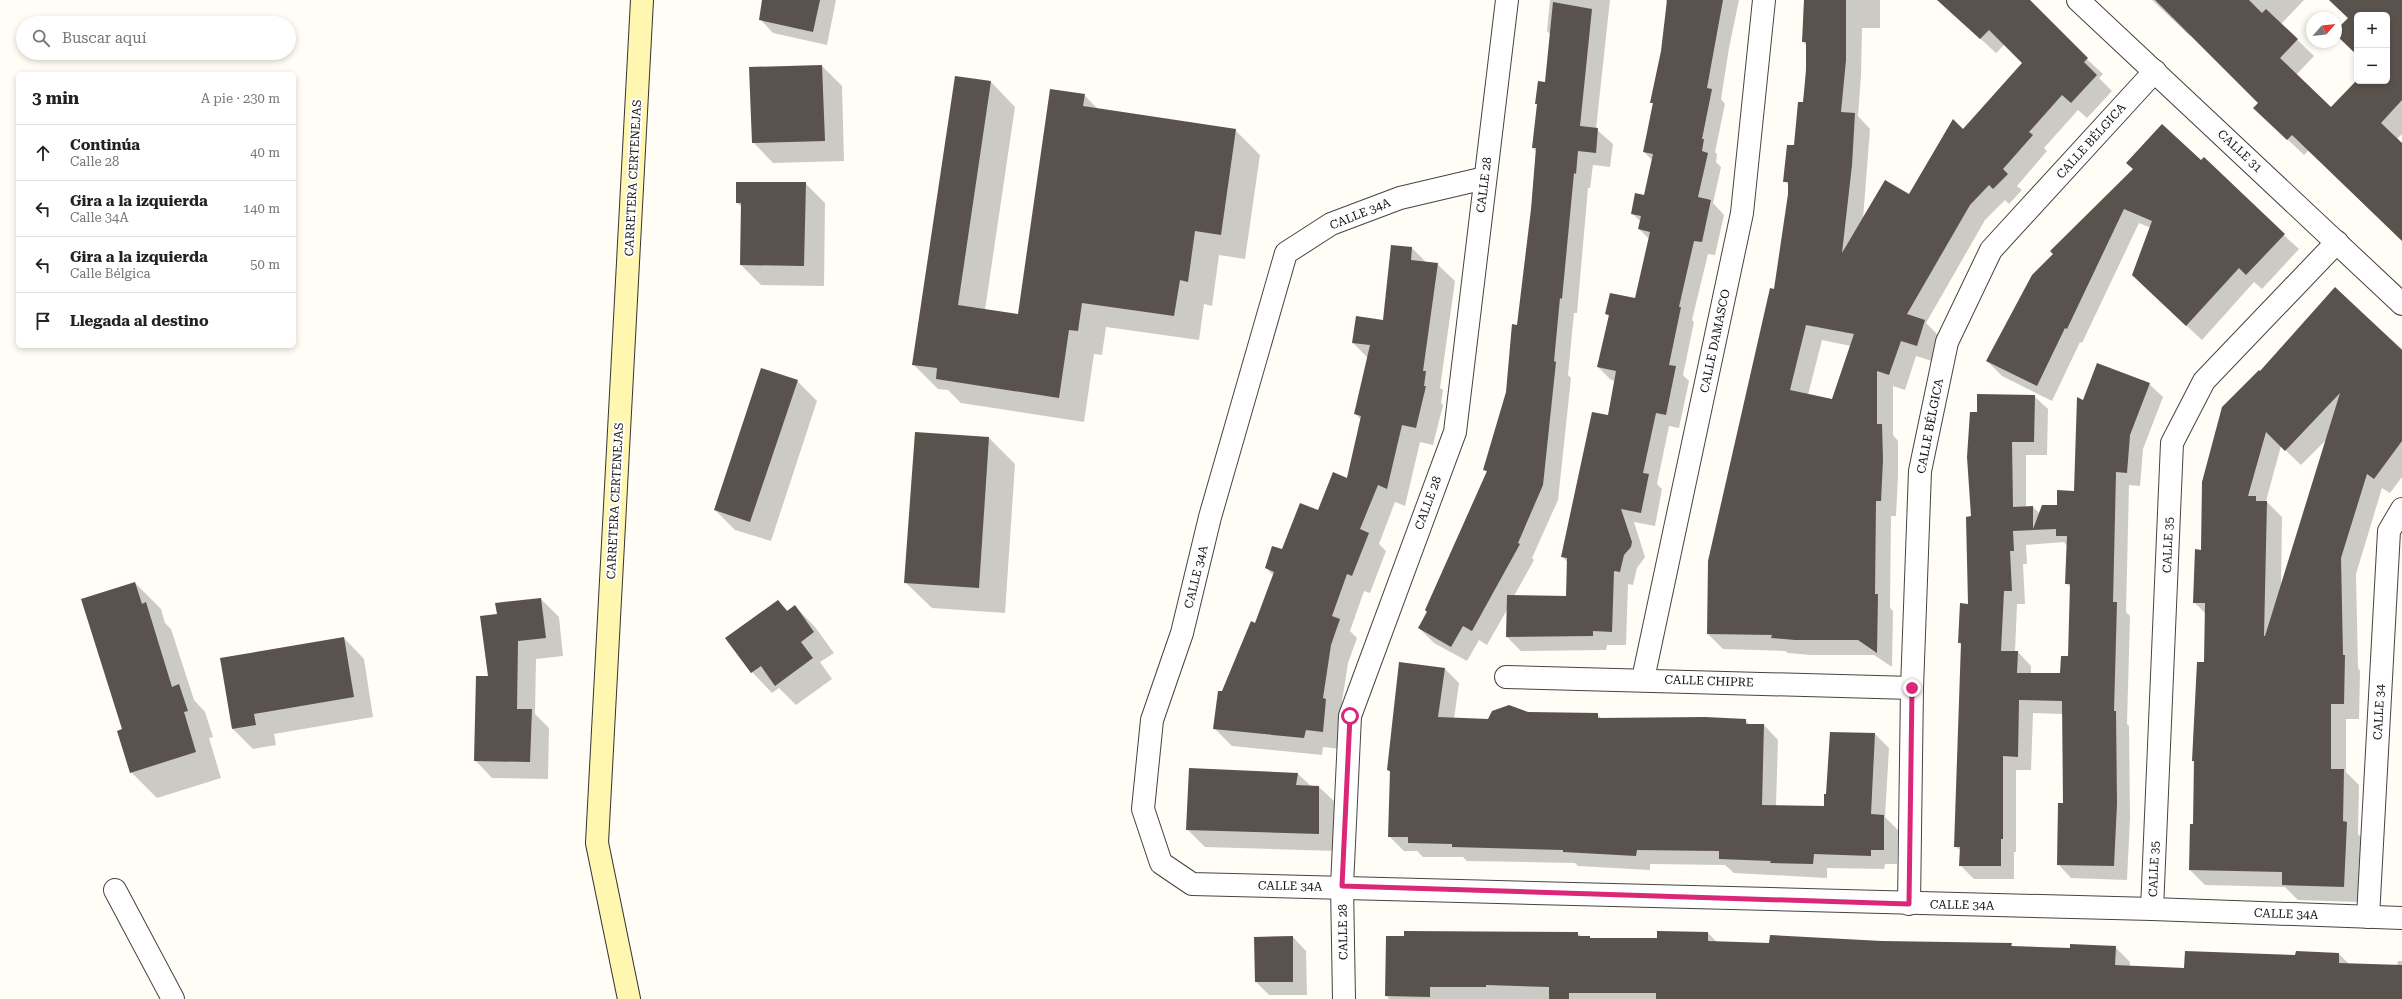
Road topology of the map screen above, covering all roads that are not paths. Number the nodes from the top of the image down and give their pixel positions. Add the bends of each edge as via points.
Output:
1 (642, 0) edge
2 (1507, 0) edge
3 (1764, 0) edge
4 (2078, 0) edge
5 (2155, 71) junction
6 (1485, 178) junction
7 (2337, 242) junction
8 (2402, 304) edge
9 (2402, 509) edge
10 (1506, 677) dead end
11 (1643, 679) junction
12 (1912, 688) junction
13 (1342, 886) junction
14 (115, 890) dead end
15 (1909, 904) junction
16 (2152, 909) junction
17 (2368, 917) junction
18 (2402, 918) edge
19 (173, 999) edge
20 (629, 999) edge
21 (1344, 999) edge

1 - 20 main road, CARRETERA CERTENEJAS via 597,843
2 - 6 street, CALLE 28
3 - 11 street, CALLE DAMASCO via 1742,213
4 - 5 street, CALLE 31
5 - 7 street, CALLE 31
5 - 12 street, CALLE BÉLGICA via 1991,250 1947,342 1920,471
6 - 13 street, CALLE 28 via 1455,432 1350,716
6 - 13 street, CALLE 34A via 1393,201 1331,224 1286,253 1210,517 1182,633 1152,720 1143,809 1161,863 1192,884
7 - 8 street, CALLE 31
7 - 16 street, CALLE 35 via 2204,381 2172,443
9 - 17 street, CALLE 34 via 2389,531
10 - 11 street, CALLE CHIPRE
11 - 12 street, CALLE CHIPRE
12 - 15 street, CALLE BÉLGICA
13 - 15 street, CALLE 34A
13 - 21 street, CALLE 28
14 - 19 street
15 - 16 street, CALLE 34A
16 - 17 street, CALLE 34A
17 - 18 street, CALLE 34A

